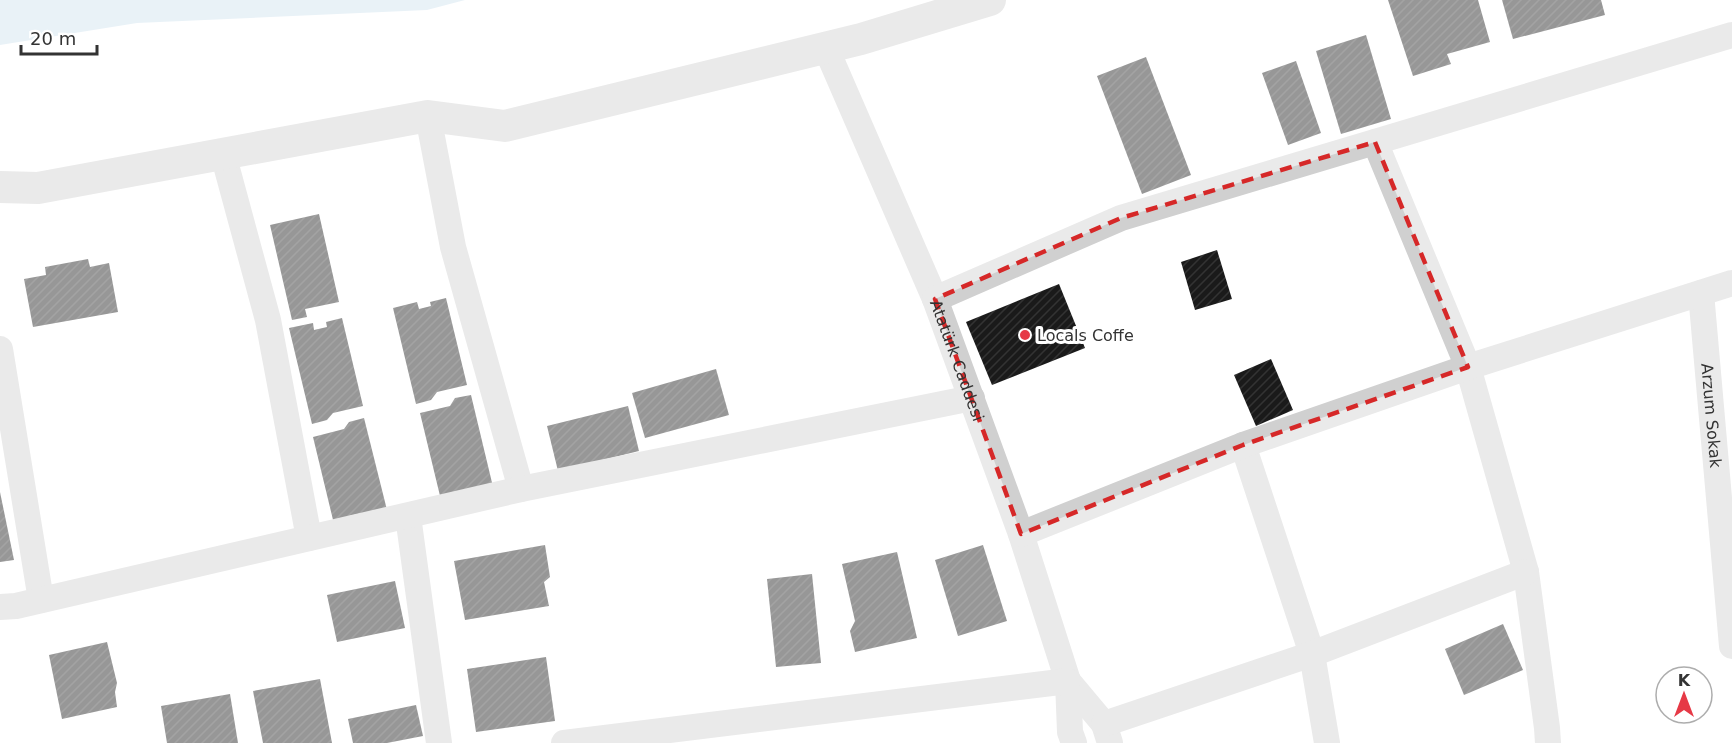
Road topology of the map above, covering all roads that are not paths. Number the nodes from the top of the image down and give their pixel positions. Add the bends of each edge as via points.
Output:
1 (990, 0) edge
2 (1732, 35) edge
3 (826, 48) junction
4 (428, 116) junction
5 (1375, 142) junction
6 (223, 154) junction
7 (0, 187) edge
8 (1732, 283) edge
9 (1701, 293) junction
10 (935, 299) junction
11 (0, 349) edge
12 (1468, 367) junction
13 (972, 398) junction
14 (1243, 445) junction
15 (521, 489) junction
16 (408, 516) junction
17 (1021, 534) junction
18 (309, 538) junction
19 (1526, 572) junction
20 (41, 600) junction
21 (0, 607) edge
22 (1732, 646) edge
23 (1312, 654) junction
24 (1068, 681) junction
25 (1107, 733) edge
26 (438, 743) edge
27 (564, 743) edge
28 (1074, 743) edge
29 (1327, 743) edge
30 (1548, 743) edge

1 - 3 street
2 - 5 street
3 - 4 street via 505,126
3 - 10 street, Atatürk Caddesi
4 - 6 street
4 - 15 street via 453,247
5 - 10 street via 1121,218
5 - 12 street
6 - 7 street via 38,188
6 - 18 street via 268,320
8 - 9 street
9 - 12 street
9 - 22 street, Arzum Sokak
10 - 13 street, Atatürk Caddesi
11 - 20 street
12 - 14 street
12 - 19 street
13 - 15 street
13 - 17 street, Atatürk Caddesi
14 - 17 street
14 - 23 street
15 - 16 street
16 - 18 street
16 - 26 street
17 - 24 street, Atatürk Caddesi
18 - 20 street
19 - 23 street
19 - 30 street
20 - 21 street
23 - 25 street
23 - 29 street
24 - 25 street, Atatürk Caddesi
24 - 27 street
24 - 28 street, Atatürk Caddesi

